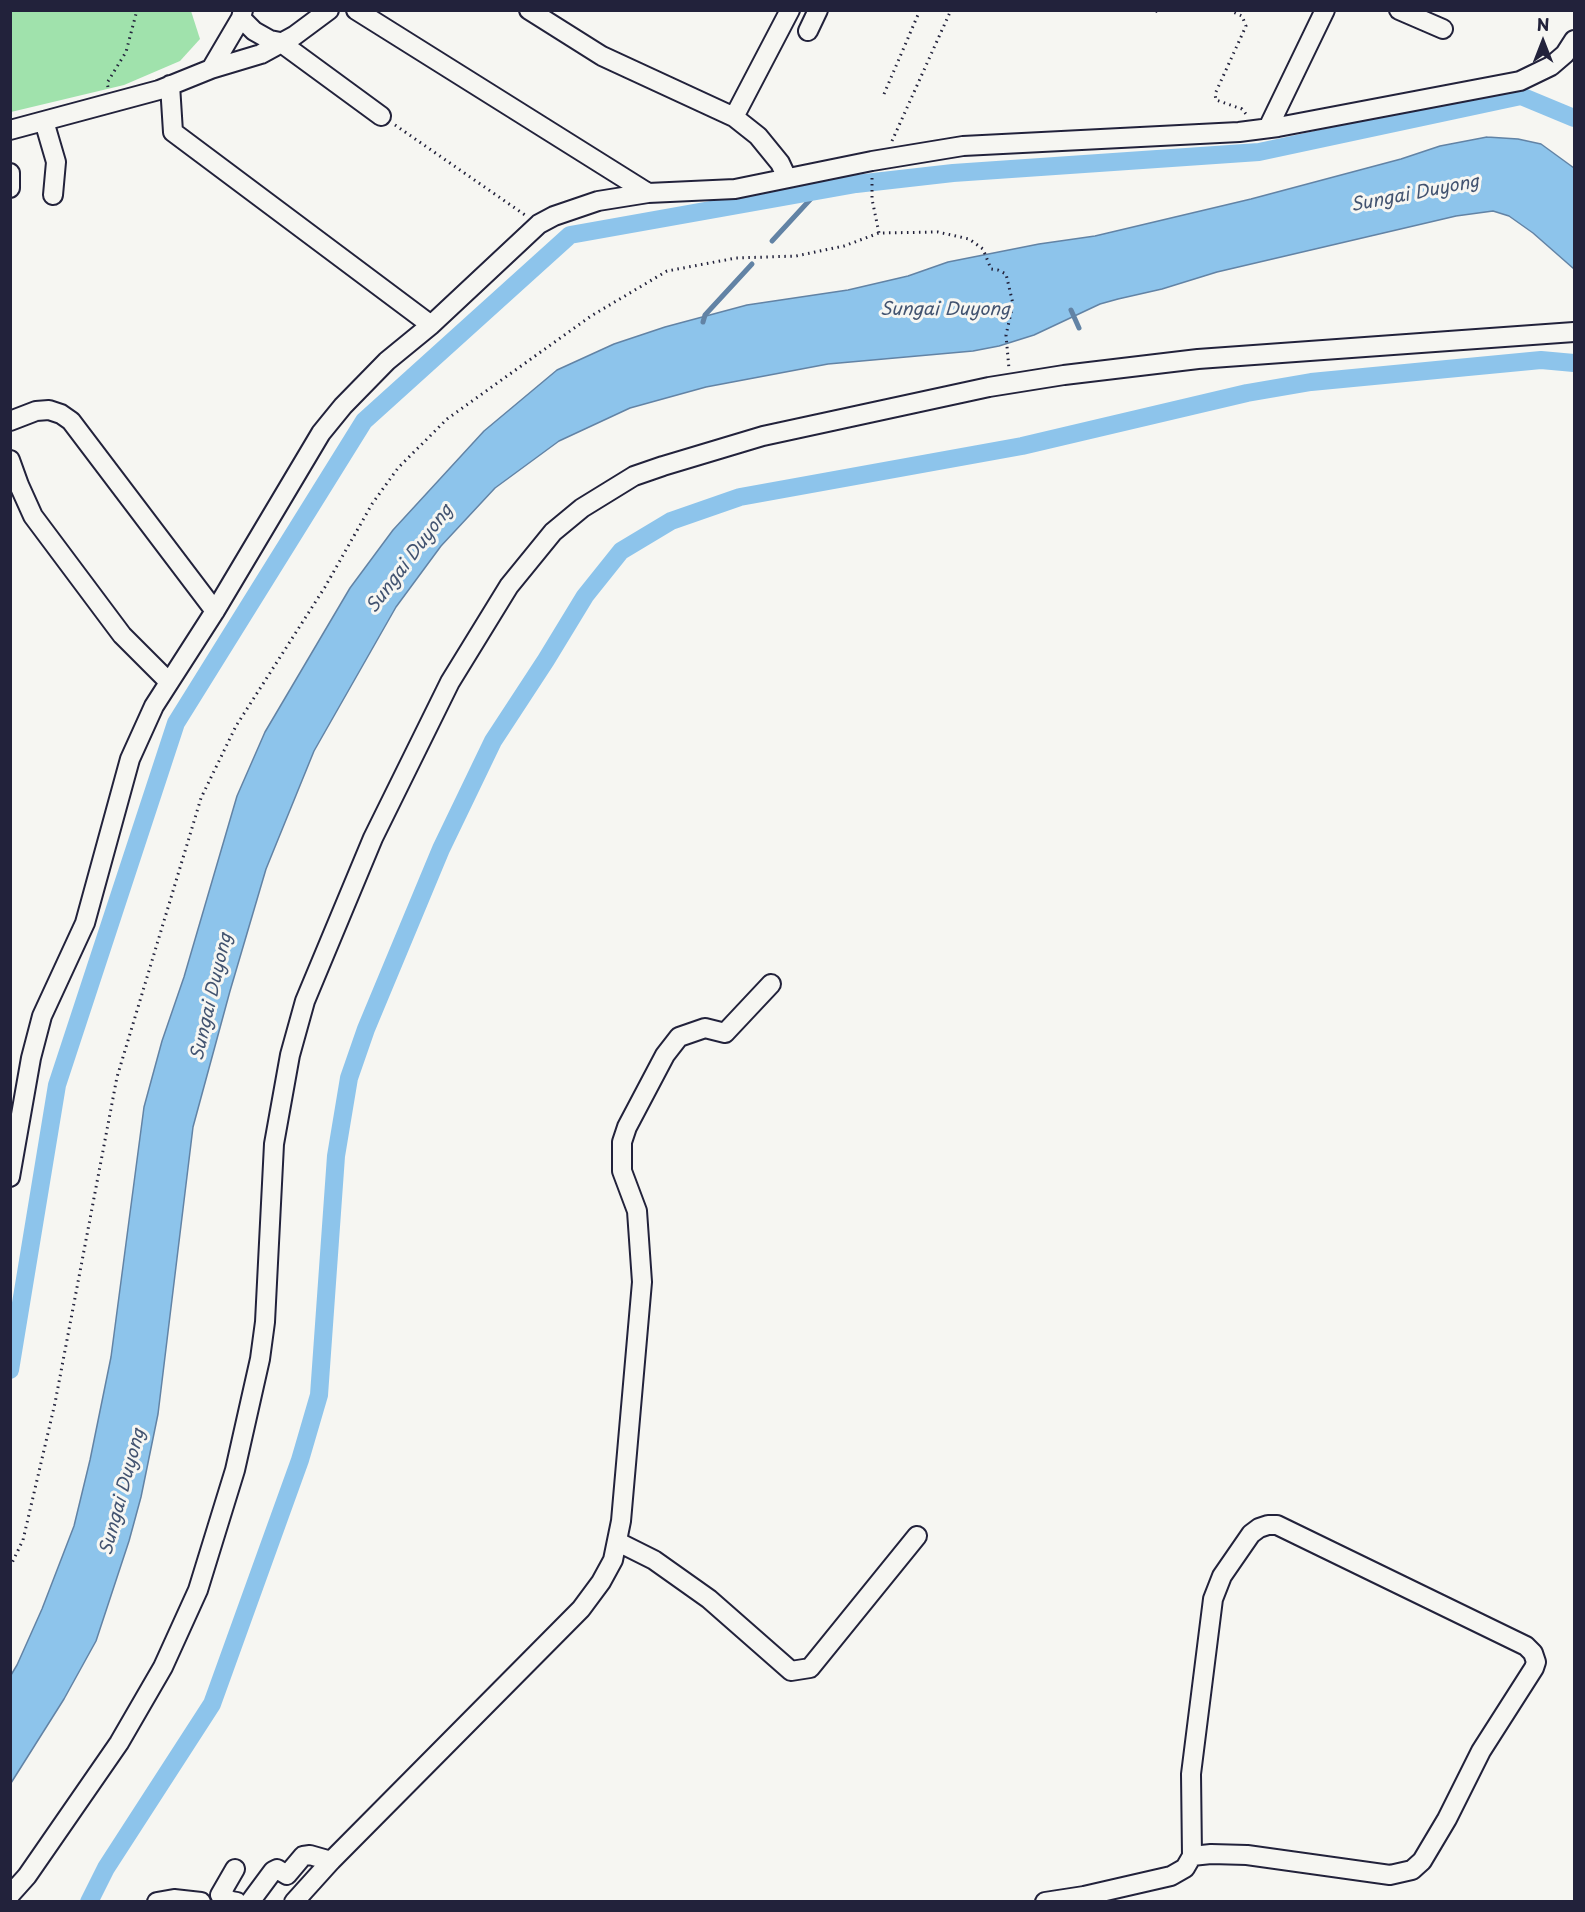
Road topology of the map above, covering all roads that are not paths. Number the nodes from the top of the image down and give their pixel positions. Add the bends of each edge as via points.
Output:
1 (329, 10) edge
2 (356, 10) edge
3 (529, 10) edge
4 (790, 10) edge
5 (1325, 10) edge
6 (1399, 10) edge
7 (242, 14) edge
8 (1443, 29) dead end
9 (1575, 40) edge
10 (280, 42) junction
11 (211, 69) junction
12 (170, 85) junction
13 (381, 116) road end
14 (734, 117) junction
15 (44, 121) junction
16 (1268, 128) junction
17 (10, 130) edge
18 (10, 173) edge
19 (787, 178) junction
20 (10, 188) edge
21 (648, 193) junction
22 (52, 195) dead end
23 (431, 325) junction
24 (1575, 332) edge
25 (10, 421) edge
26 (10, 460) edge
27 (215, 611) junction
28 (169, 682) junction
29 (771, 984) dead end
30 (10, 1177) edge
31 (917, 1536) dead end
32 (618, 1542) junction
33 (1192, 1856) junction
34 (331, 1861) junction
35 (235, 1869) dead end
36 (10, 1894) edge
37 (158, 1902) edge
38 (201, 1902) edge
39 (237, 1902) edge
40 (250, 1902) edge
41 (294, 1902) edge
42 (1045, 1902) edge

1 - 10 street
2 - 21 street
3 - 14 street via 602,56
4 - 14 street
5 - 16 street
6 - 8 street
7 - 10 street via 254,31
7 - 11 street
9 - 16 street via 1551,66 1520,81
10 - 11 street via 261,54
10 - 13 street
11 - 12 street
12 - 15 street
12 - 23 street via 173,132
14 - 19 street via 758,136
15 - 17 street
15 - 22 street via 57,162
16 - 19 street via 963,146
18 - 20 street
19 - 21 street via 735,189
21 - 23 street via 598,201 539,224
23 - 27 street via 364,383 321,433
24 - 36 street via 1198,359 1010,384 764,436 634,476 582,508 553,532 509,586 450,682 373,838 304,1001 274,1144 260,1359 236,1470 198,1590 163,1667 119,1743 27,1876
25 - 27 street via 49,410 71,421
26 - 28 street via 33,516 122,635
27 - 28 street
28 - 30 street via 130,759 85,923 42,1016
29 - 32 street via 725,1033 705,1028 679,1038 665,1055 622,1142 622,1171 637,1211 642,1282
31 - 32 street via 810,1668 790,1671 708,1599 654,1560
32 - 34 street via 601,1582 581,1609
33 - 33 street via 1247,1856 1390,1875 1412,1870 1442,1828 1481,1751 1534,1668 1533,1653 1526,1646 1277,1525 1259,1528 1222,1576 1213,1599 1191,1774
33 - 42 street via 1185,1868 1171,1876
34 - 40 street via 303,1856 287,1875 278,1869 273,1871
34 - 41 street
35 - 39 street via 220,1895
37 - 38 street

